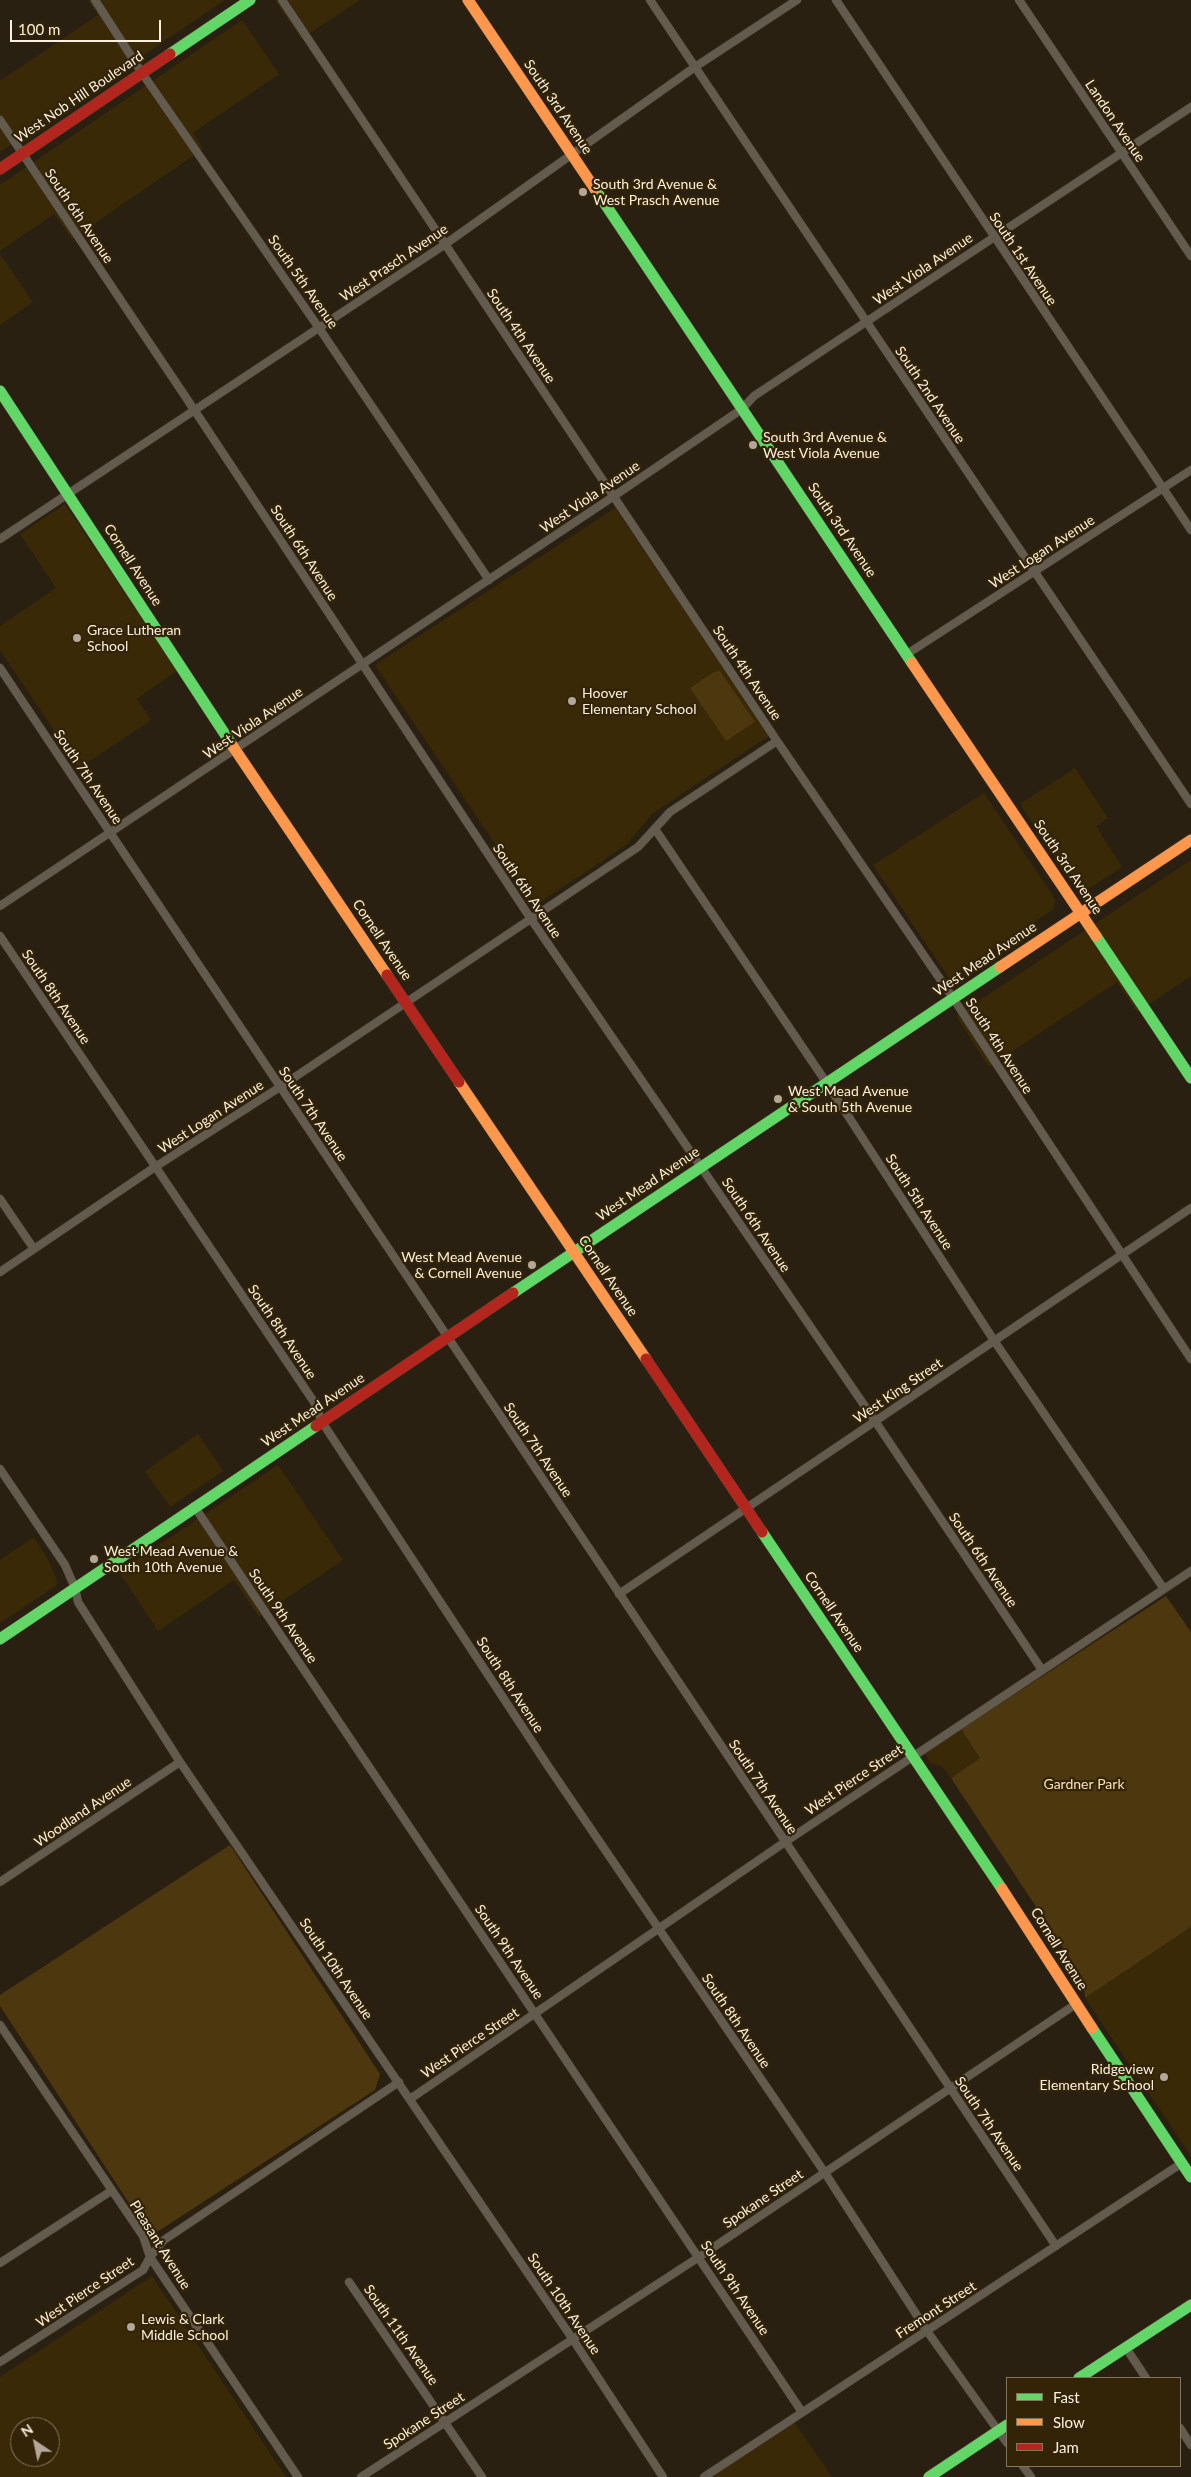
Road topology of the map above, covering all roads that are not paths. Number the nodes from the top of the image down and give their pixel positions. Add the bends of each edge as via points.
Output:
1 (95, 0) edge
2 (250, 0) edge
3 (282, 0) edge
4 (468, 0) edge
5 (650, 0) edge
6 (797, 0) edge
7 (836, 0) edge
8 (1019, 0) edge
9 (695, 67) junction
10 (142, 73) junction
11 (1191, 107) edge
12 (0, 120) edge
13 (1122, 153) junction
14 (22, 154) junction
15 (572, 154) junction
16 (0, 169) edge
17 (993, 237) junction
18 (444, 245) junction
19 (1191, 256) edge
20 (866, 322) junction
21 (319, 328) junction
22 (0, 391) edge
23 (742, 409) junction
24 (195, 411) junction
25 (1191, 470) edge
26 (1163, 488) junction
27 (68, 494) junction
28 (614, 496) junction
29 (1191, 530) edge
30 (0, 539) edge
31 (1034, 572) junction
32 (489, 580) junction
33 (907, 654) junction
34 (362, 665) junction
35 (0, 668) edge
36 (777, 741) junction
37 (235, 750) junction
38 (1191, 804) edge
39 (655, 829) junction
40 (110, 834) junction
41 (1191, 840) edge
42 (0, 906) edge
43 (1081, 913) junction
44 (531, 919) junction
45 (0, 936) edge
46 (953, 998) junction
47 (406, 1002) junction
48 (1191, 1078) edge
49 (826, 1082) junction
50 (280, 1087) junction
51 (700, 1166) junction
52 (155, 1167) junction
53 (0, 1199) edge
54 (1191, 1208) edge
55 (34, 1249) junction
56 (574, 1253) junction
57 (1122, 1257) junction
58 (0, 1272) edge
59 (447, 1337) junction
60 (996, 1342) junction
61 (1191, 1359) edge
62 (875, 1421) junction
63 (322, 1422) junction
64 (0, 1469) edge
65 (194, 1506) junction
66 (747, 1510) junction
67 (1191, 1571) edge
68 (75, 1588) junction
69 (1164, 1589) junction
70 (619, 1594) junction
71 (0, 1639) edge
72 (1042, 1670) junction
73 (912, 1756) junction
74 (180, 1762) junction
75 (785, 1842) junction
76 (0, 1882) edge
77 (658, 1927) junction
78 (1076, 2004) junction
79 (535, 2013) junction
80 (0, 2026) edge
81 (398, 2082) junction
82 (951, 2089) junction
83 (410, 2099) junction
84 (1182, 2163) junction
85 (825, 2173) junction
86 (1191, 2177) edge
87 (111, 2191) junction
88 (1056, 2246) junction
89 (150, 2257) junction
90 (699, 2257) junction
91 (0, 2264) edge
92 (349, 2282) dead end
93 (1191, 2305) edge
94 (927, 2331) junction
95 (572, 2338) junction
96 (1126, 2348) junction
97 (0, 2362) edge
98 (1081, 2377) edge
99 (1145, 2377) edge
100 (802, 2412) junction
101 (445, 2421) junction
102 (1003, 2428) edge
103 (1181, 2430) edge
104 (1191, 2445) edge
105 (298, 2477) edge
106 (361, 2477) edge
107 (482, 2477) edge
108 (663, 2477) edge
109 (704, 2477) edge
110 (929, 2477) edge

1 - 10 street, South 5th Avenue
2 - 10 street, West Nob Hill Boulevard
3 - 18 street, South 4th Avenue
4 - 15 street, South 3rd Avenue
5 - 9 street, South 2nd Avenue
6 - 9 street, West Prasch Avenue
7 - 17 street, South 1st Avenue
8 - 13 street, Landon Avenue
9 - 15 street, West Prasch Avenue
9 - 20 street, South 2nd Avenue
10 - 14 street, West Nob Hill Boulevard
10 - 21 street, South 5th Avenue
11 - 13 street, West Viola Avenue
12 - 14 street, South 6th Avenue
13 - 17 street, West Viola Avenue
13 - 19 street, Landon Avenue
14 - 16 street, West Nob Hill Boulevard
14 - 24 street, South 6th Avenue
15 - 18 street, West Prasch Avenue
15 - 23 street, South 3rd Avenue
17 - 20 street, West Viola Avenue
17 - 26 street, South 1st Avenue
18 - 21 street, West Prasch Avenue
18 - 28 street, South 4th Avenue
20 - 23 street, West Viola Avenue via 754,396
20 - 31 street, South 2nd Avenue
21 - 24 street, West Prasch Avenue
21 - 32 street, South 5th Avenue
22 - 27 street, Cornell Avenue
23 - 28 street, West Viola Avenue
23 - 33 street, South 3rd Avenue
24 - 27 street, West Prasch Avenue
24 - 34 street, South 6th Avenue
25 - 26 street, West Logan Avenue
26 - 29 street, South 1st Avenue
26 - 31 street, West Logan Avenue
27 - 30 street, West Prasch Avenue
27 - 37 street, Cornell Avenue
28 - 32 street, West Viola Avenue
28 - 36 street, South 4th Avenue
31 - 33 street, West Logan Avenue
31 - 38 street, South 2nd Avenue
32 - 34 street, West Viola Avenue
33 - 43 street, South 3rd Avenue
34 - 37 street, West Viola Avenue
34 - 44 street, South 6th Avenue
35 - 40 street, South 7th Avenue
36 - 39 street, West Logan Avenue via 670,812
36 - 46 street, South 4th Avenue
37 - 40 street, West Viola Avenue
37 - 47 street, Cornell Avenue
39 - 44 street, West Logan Avenue via 638,847
39 - 49 street, South 5th Avenue
40 - 42 street, West Viola Avenue
40 - 50 street, South 7th Avenue
41 - 43 street, West Mead Avenue
43 - 46 street, West Mead Avenue
43 - 48 street, South 3rd Avenue
44 - 47 street, West Logan Avenue
44 - 51 street, South 6th Avenue
45 - 52 street, South 8th Avenue
46 - 49 street, West Mead Avenue
46 - 57 street, South 4th Avenue
47 - 50 street, West Logan Avenue
47 - 56 street, Cornell Avenue
49 - 51 street, West Mead Avenue
49 - 60 street, South 5th Avenue
50 - 52 street, West Logan Avenue
50 - 59 street, South 7th Avenue
51 - 56 street, West Mead Avenue
51 - 62 street, South 6th Avenue
52 - 55 street, West Logan Avenue
52 - 63 street, South 8th Avenue via 314,1402
53 - 55 street
54 - 57 street, West King Street
55 - 58 street, West Logan Avenue
56 - 59 street, West Mead Avenue
56 - 66 street, Cornell Avenue
57 - 60 street, West King Street
57 - 61 street, South 4th Avenue
59 - 63 street, West Mead Avenue
59 - 70 street, South 7th Avenue
60 - 62 street, West King Street
60 - 69 street, South 5th Avenue
62 - 66 street, West King Street
62 - 72 street, South 6th Avenue
63 - 65 street, West Mead Avenue
63 - 77 street, South 8th Avenue
64 - 68 street, South 10th Avenue via 65,1566
65 - 68 street, West Mead Avenue
65 - 79 street, South 9th Avenue
66 - 70 street, West King Street
66 - 73 street, Cornell Avenue
67 - 69 street, West Pierce Street
68 - 71 street, West Mead Avenue
68 - 74 street, South 10th Avenue via 78,1602
69 - 72 street, West Pierce Street
70 - 75 street, South 7th Avenue
72 - 73 street, West Pierce Street
73 - 75 street, West Pierce Street
73 - 78 street, Cornell Avenue via 1020,1914
74 - 76 street, Woodland Avenue
74 - 81 street, South 10th Avenue
75 - 77 street, West Pierce Street
75 - 82 street, South 7th Avenue
77 - 79 street, West Pierce Street
77 - 85 street, South 8th Avenue
78 - 82 street, Spokane Street
78 - 84 street, Cornell Avenue
79 - 83 street, West Pierce Street
79 - 90 street, South 9th Avenue
80 - 87 street, Pleasant Avenue
81 - 83 street, South 10th Avenue
81 - 89 street, West Pierce Street via 164,2240
82 - 85 street, Spokane Street
82 - 88 street, South 7th Avenue
83 - 95 street, South 10th Avenue
84 - 86 street, Cornell Avenue
84 - 88 street, Fremont Street
85 - 90 street, Spokane Street
85 - 94 street, South 8th Avenue
87 - 89 street, Pleasant Avenue via 142,2236
87 - 91 street
88 - 94 street, Fremont Street
89 - 97 street, West Pierce Street via 143,2270
89 - 105 street, Pleasant Avenue
90 - 95 street, Spokane Street
90 - 100 street, South 9th Avenue
92 - 101 street, South 11th Avenue
93 - 96 street
94 - 100 street, Fremont Street
94 - 102 street, South 8th Avenue
95 - 101 street, Spokane Street
95 - 108 street, South 10th Avenue
96 - 98 street
96 - 99 street
100 - 109 street, Fremont Street
101 - 106 street, Spokane Street
101 - 107 street, South 11th Avenue
102 - 110 street
103 - 104 street

